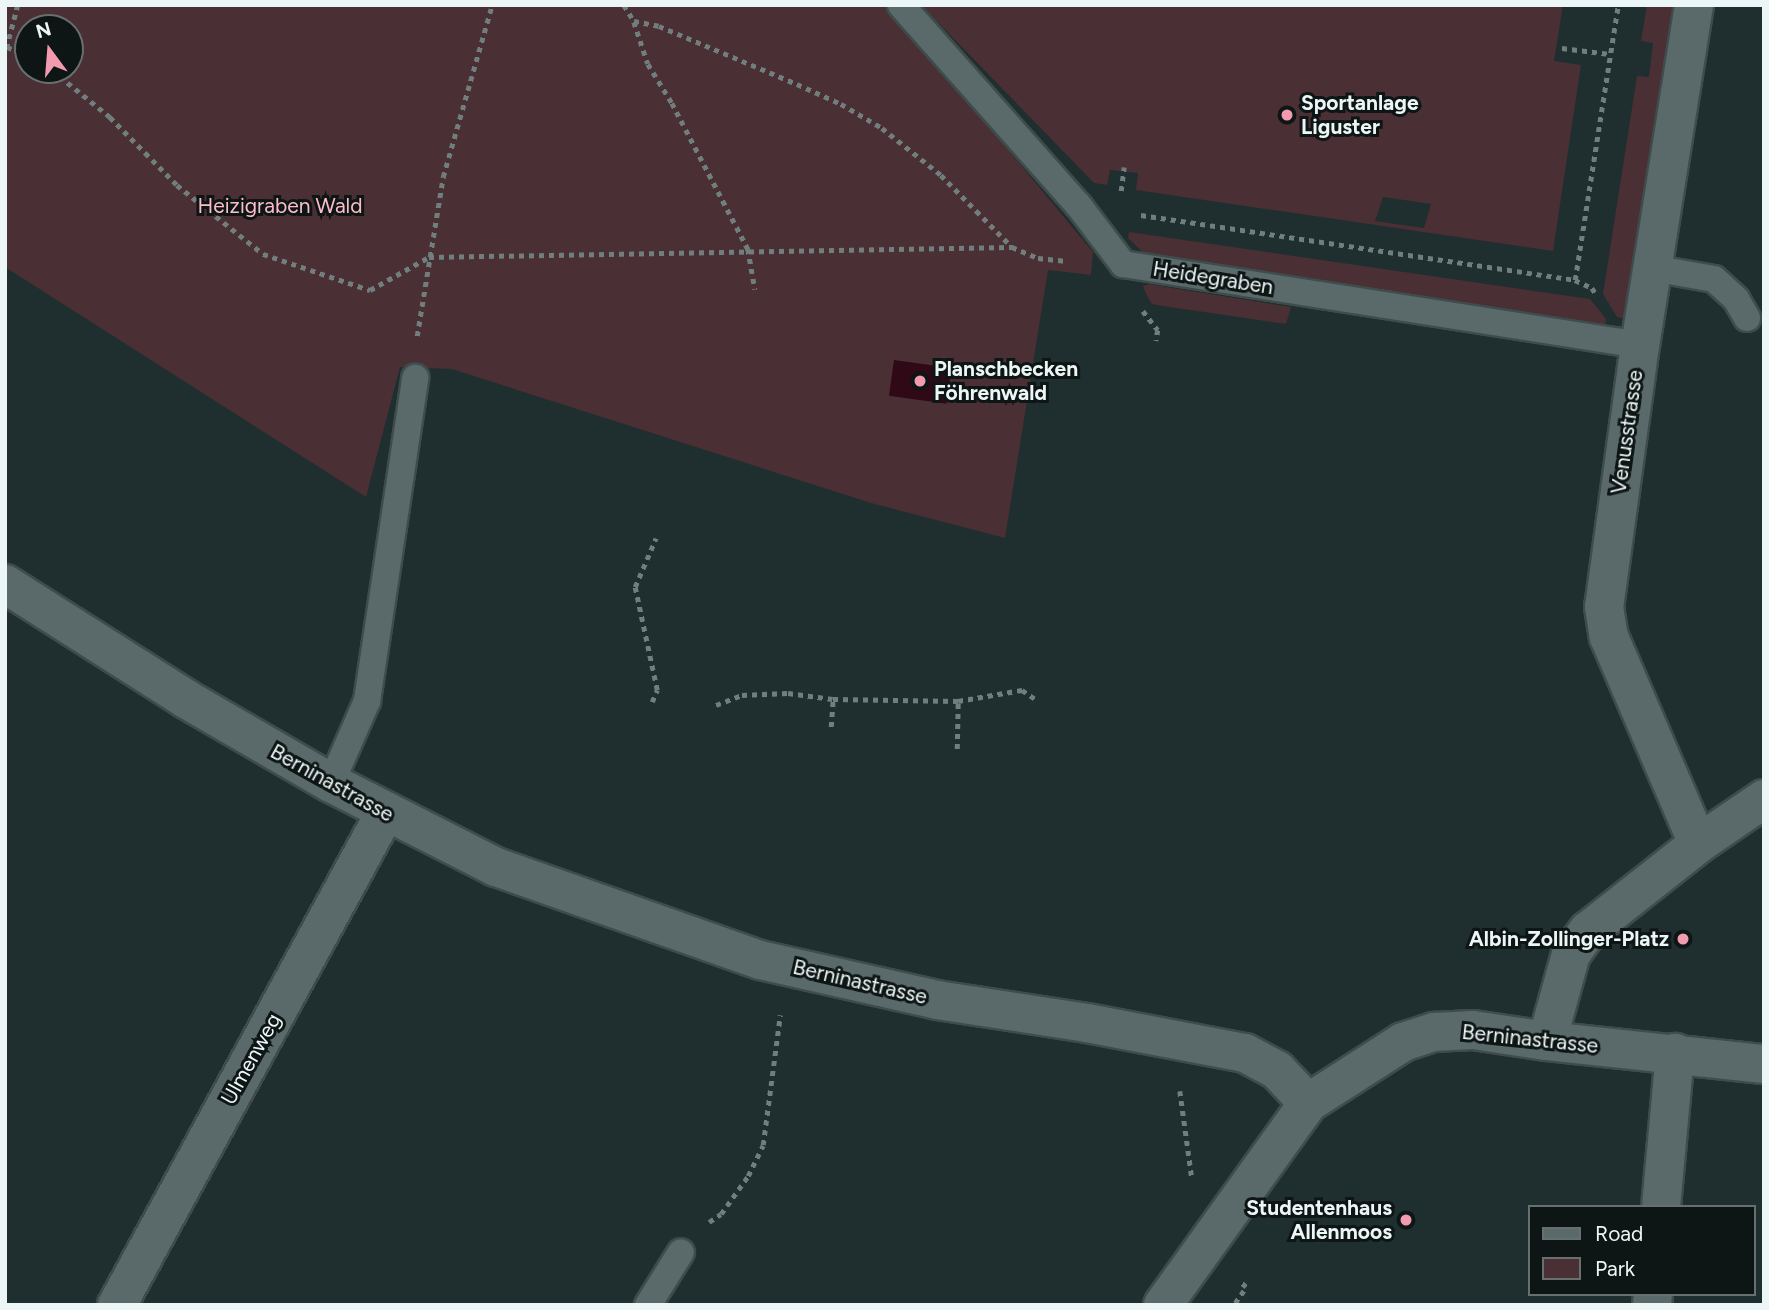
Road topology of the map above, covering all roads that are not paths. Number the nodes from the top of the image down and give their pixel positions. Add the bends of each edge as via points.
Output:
1 (901, 5) edge
2 (1695, 5) edge
3 (1652, 268) junction
4 (1747, 318) dead end
5 (1640, 345) junction
6 (415, 378) road end
7 (5, 584) edge
8 (331, 783) junction
9 (1764, 799) edge
10 (385, 813) junction
11 (1698, 844) junction
12 (1547, 1041) junction
13 (1675, 1053) junction
14 (1764, 1064) edge
15 (1308, 1103) junction
16 (1661, 1205) edge
17 (681, 1252) road end
18 (117, 1305) edge
19 (648, 1305) edge
20 (1163, 1305) edge

1 - 5 lane, Heidegraben via 1079,206 1123,264
2 - 3 street, Venusstrasse
3 - 4 lane via 1714,279 1736,299
3 - 5 street, Venusstrasse
5 - 11 street, Venusstrasse via 1604,607 1609,637
6 - 8 lane via 367,701
7 - 8 street, Berninastrasse via 186,699
8 - 10 street, Berninastrasse
9 - 11 street
10 - 15 street, Berninastrasse via 496,867 760,960 937,1000 1244,1053 1277,1070
10 - 18 street, Ulmenweg
11 - 12 street via 1588,931 1571,954
12 - 13 street, Berninastrasse
12 - 15 street, Berninastrasse via 1473,1030 1434,1032 1403,1042
13 - 14 street, Berninastrasse
13 - 16 street
15 - 20 street
17 - 19 lane

